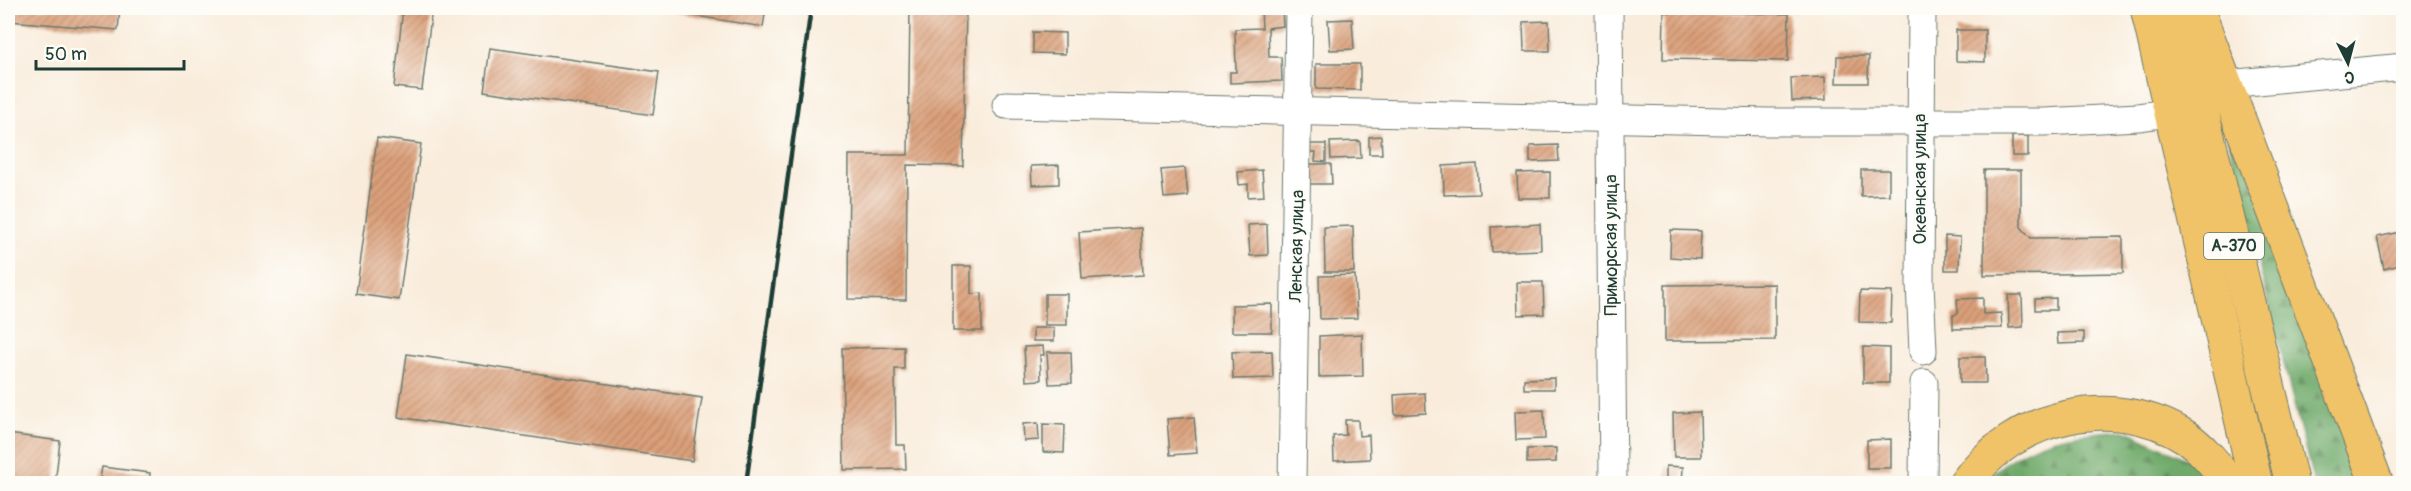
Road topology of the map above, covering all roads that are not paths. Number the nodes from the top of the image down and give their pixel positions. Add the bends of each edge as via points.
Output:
1 (1299, 8) edge
2 (1609, 8) edge
3 (1922, 8) edge
4 (2147, 8) edge
5 (2177, 8) edge
6 (2197, 8) edge
7 (2403, 67) edge
8 (2227, 84) junction
9 (1006, 105) dead end
10 (1299, 111) junction
11 (2186, 111) junction
12 (1610, 119) junction
13 (1921, 122) junction
14 (1923, 351) dead end
15 (1924, 382) dead end
16 (1292, 483) edge
17 (1613, 483) edge
18 (1923, 483) edge
19 (1965, 483) edge
20 (2231, 483) edge
21 (2256, 483) edge
22 (2292, 483) edge
23 (2377, 483) edge

1 - 10 street, Ленская улица
2 - 12 street, Приморская улица
3 - 13 street, Океанская улица
4 - 11 main road, А-370
5 - 11 main road, А-370
6 - 8 main road
7 - 8 street
8 - 23 main road
9 - 10 street
10 - 12 street
10 - 16 street, Ленская улица
11 - 13 street via 2045,122
11 - 21 main road, А-370
11 - 22 main road, А-370
12 - 13 street
12 - 17 street, Приморская улица
13 - 14 street, Океанская улица
15 - 18 street
19 - 20 main road via 1978,464 2012,437 2058,418 2110,412 2153,421 2186,437 2207,454

